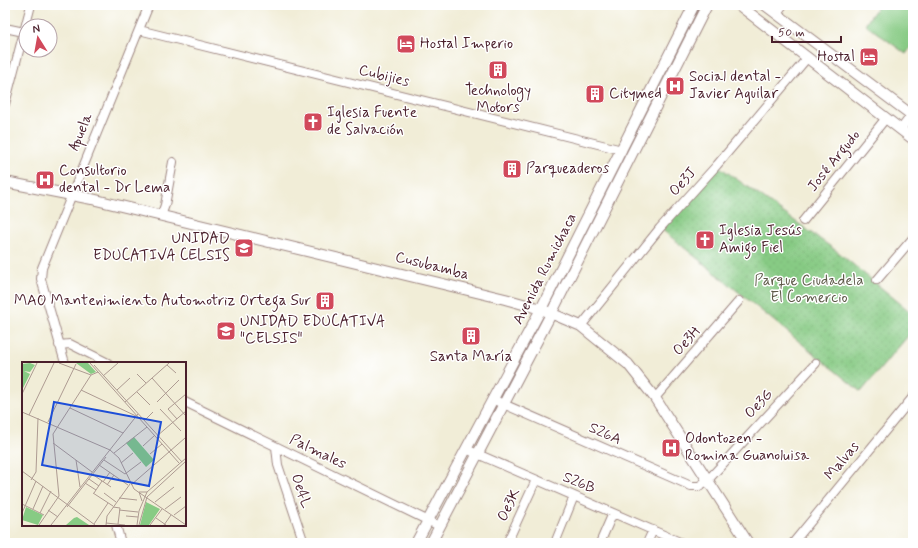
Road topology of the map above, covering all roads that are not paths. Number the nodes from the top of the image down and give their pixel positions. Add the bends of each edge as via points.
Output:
1 (31, 5) edge
2 (149, 5) edge
3 (694, 5) edge
4 (707, 5) edge
5 (739, 5) edge
6 (765, 5) edge
7 (782, 5) edge
8 (776, 14) junction
9 (28, 18) edge
10 (5, 28) edge
11 (139, 30) junction
12 (18, 31) edge
13 (18, 55) edge
14 (808, 57) junction
15 (5, 104) edge
16 (912, 115) edge
17 (886, 118) junction
18 (900, 129) junction
19 (913, 139) edge
20 (622, 150) junction
21 (173, 162) dead end
22 (5, 182) edge
23 (70, 195) junction
24 (161, 216) junction
25 (803, 221) dead end
26 (913, 238) edge
27 (877, 280) dead end
28 (739, 301) dead end
29 (541, 309) junction
30 (551, 314) junction
31 (581, 326) junction
32 (59, 344) junction
33 (65, 362) edge
34 (106, 362) edge
35 (816, 363) dead end
36 (913, 397) edge
37 (655, 398) junction
38 (492, 399) junction
39 (186, 402) edge
40 (503, 404) junction
41 (276, 447) junction
42 (466, 449) junction
43 (476, 455) junction
44 (536, 480) junction
45 (707, 481) junction
46 (574, 496) junction
47 (613, 513) junction
48 (428, 521) junction
49 (116, 526) edge
50 (439, 526) junction
51 (653, 530) junction
52 (435, 542) edge
53 (121, 543) edge
54 (304, 543) edge
55 (416, 543) edge
56 (507, 543) edge
57 (555, 543) edge
58 (600, 543) edge
59 (647, 543) edge
60 (682, 543) edge
61 (748, 543) edge
62 (792, 543) edge

1 - 9 street
2 - 11 street, Apuela
3 - 20 street, Avenida Rumichaca
4 - 30 street, Avenida Rumichaca
5 - 14 street
6 - 8 street
7 - 8 street
8 - 16 street
10 - 12 street
11 - 20 street, Cubijies
11 - 23 street, Apuela
13 - 15 street
14 - 17 street
14 - 31 street, Oe3J via 660,228
16 - 18 street
17 - 18 street
17 - 25 street, José Argudo
18 - 19 street
20 - 29 street, Avenida Rumichaca
21 - 24 street
22 - 23 street, Cusubamba
23 - 24 street, Cusubamba
23 - 32 street, Apuela via 42,268 41,279
24 - 29 street, Cusubamba
26 - 27 street
28 - 37 street, Oe3H
29 - 30 street, Cusubamba
29 - 38 street, Avenida Rumichaca
30 - 31 street, Cusubamba
30 - 40 street, Avenida Rumichaca
31 - 37 street, Cusubamba via 628,364
32 - 33 street, Apuela
32 - 34 street via 70,344
35 - 45 street, Oe3G
36 - 62 street, Malvas
37 - 45 street, Cusubamba
38 - 40 street, S26A
38 - 42 street, Avenida Rumichaca
39 - 41 street, Palmales
40 - 43 street, Avenida Rumichaca
40 - 45 street, S26A via 691,486 699,486
41 - 48 street, Palmales
41 - 54 street, Oe4L via 278,465
42 - 43 street, S26B
42 - 48 street, Avenida Rumichaca
43 - 44 street, S26B
43 - 50 street, Avenida Rumichaca
44 - 46 street, S26B
44 - 56 street, Oe3K
45 - 61 street, Cusubamba
46 - 47 street, S26B
46 - 57 street
47 - 51 street, S26B
47 - 58 street
48 - 50 street, Palmales
48 - 55 street, Avenida Rumichaca
49 - 53 street
50 - 52 street, Avenida Rumichaca
51 - 59 street
51 - 60 street, S26B

